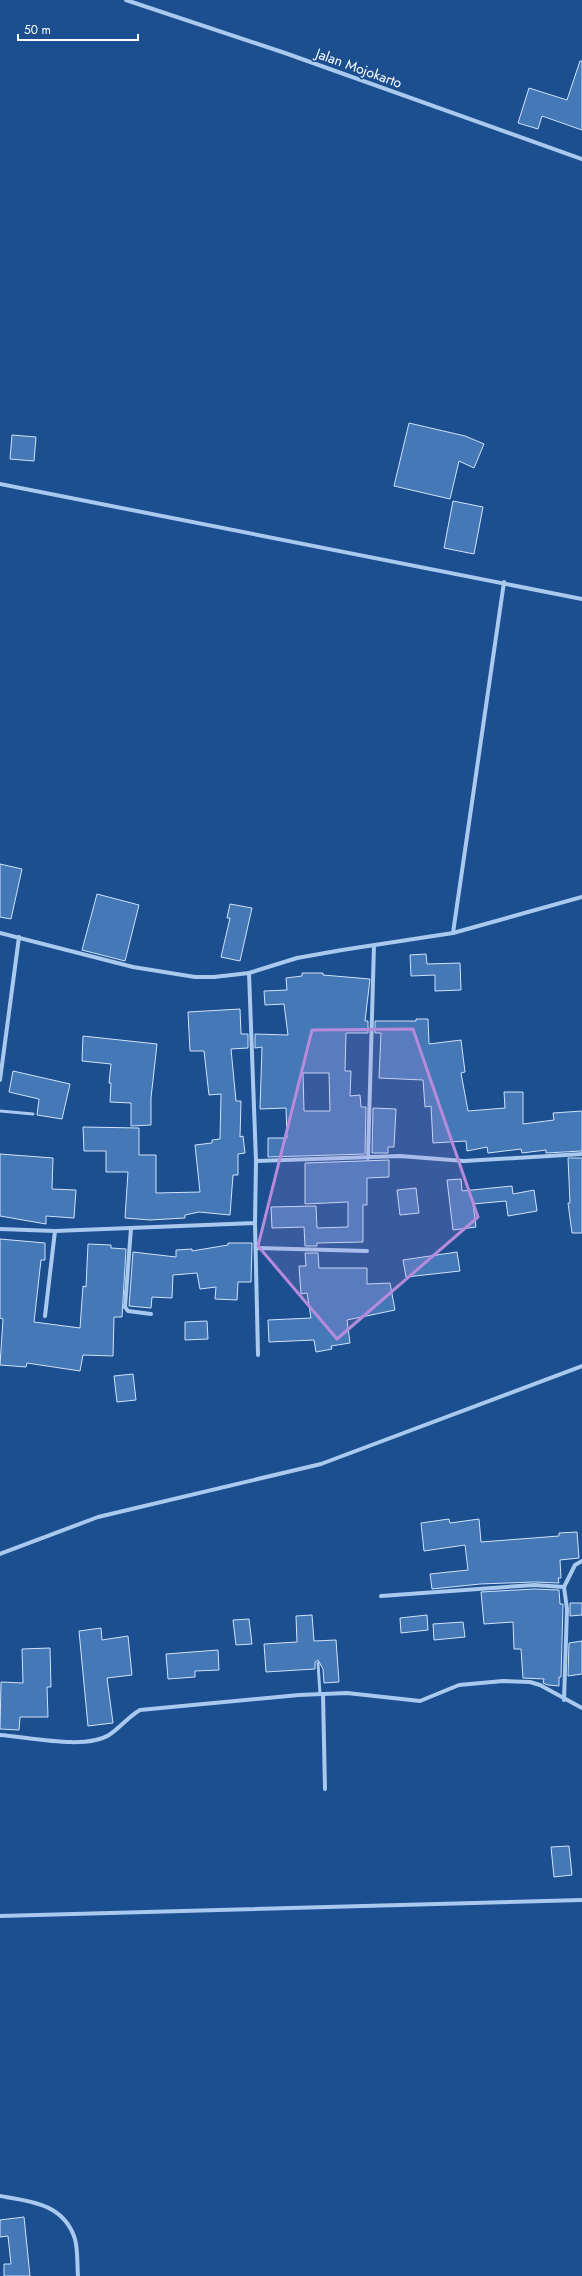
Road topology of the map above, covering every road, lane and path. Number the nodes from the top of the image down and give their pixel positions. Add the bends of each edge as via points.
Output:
1 (126, 0) edge
2 (582, 159) edge
3 (0, 484) edge
4 (504, 582) junction
5 (582, 599) edge
6 (582, 897) edge
7 (0, 933) edge
8 (453, 933) junction
9 (18, 937) junction
10 (374, 945) junction
11 (249, 973) junction
12 (0, 1080) edge
13 (0, 1111) edge
14 (33, 1114) dead end
15 (582, 1154) edge
16 (368, 1158) junction
17 (256, 1161) junction
18 (255, 1223) junction
19 (131, 1228) junction
20 (0, 1229) edge
21 (54, 1230) junction
22 (257, 1248) junction
23 (367, 1251) dead end
24 (151, 1314) dead end
25 (46, 1316) dead end
26 (258, 1355) dead end
27 (582, 1366) edge
28 (0, 1554) edge
29 (582, 1561) edge
30 (564, 1586) junction
31 (381, 1596) dead end
32 (318, 1663) dead end
33 (322, 1694) junction
34 (564, 1700) junction
35 (582, 1708) edge
36 (0, 1735) edge
37 (325, 1789) dead end
38 (582, 1900) edge
39 (0, 1916) edge
40 (0, 2196) edge
41 (78, 2276) edge

1 - 2 street, Jalan Mojokarto via 285,53
3 - 4 street
4 - 5 street
4 - 8 street
6 - 8 street
7 - 9 street
8 - 10 street
9 - 11 street via 133,967 195,977
9 - 12 street
10 - 11 street via 297,958
10 - 16 street
11 - 17 street
13 - 14 lane
15 - 16 street via 464,1161 400,1156
16 - 17 street
17 - 18 street
18 - 19 street
18 - 22 street
19 - 21 street
19 - 24 street via 125,1307 128,1311
20 - 21 street
21 - 25 street
22 - 23 street
22 - 26 street
27 - 28 street via 322,1464 98,1517
29 - 30 street via 575,1565
30 - 31 street via 534,1585
30 - 34 street via 567,1609
32 - 33 lane
33 - 34 street via 347,1693 420,1701 459,1685 503,1681 540,1685
33 - 36 street via 140,1710 109,1735 97,1740 80,1742
33 - 37 street
34 - 35 street
38 - 39 street
40 - 41 street via 37,2203 63,2215 75,2239

